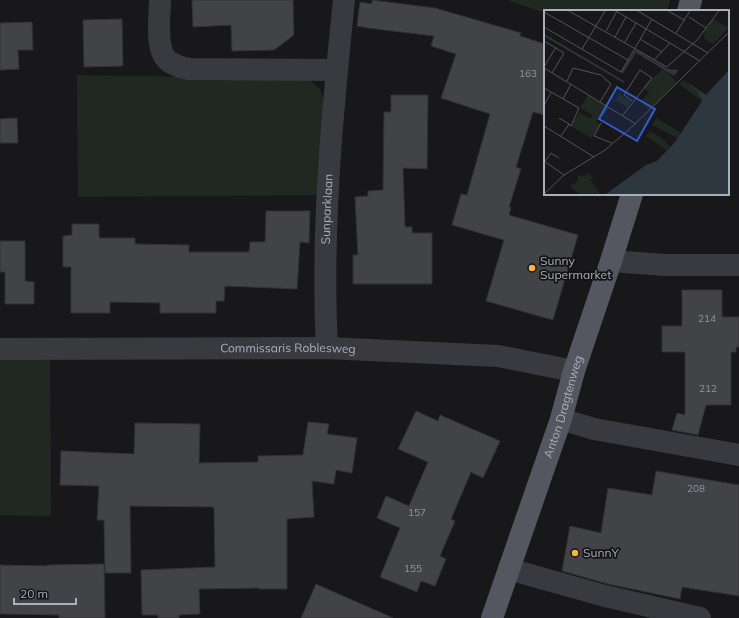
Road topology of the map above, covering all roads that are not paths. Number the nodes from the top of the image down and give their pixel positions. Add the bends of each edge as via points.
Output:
1 (160, 0) edge
2 (344, 0) edge
3 (691, 0) edge
4 (688, 10) edge
5 (337, 70) junction
6 (632, 195) edge
7 (611, 261) junction
8 (739, 266) edge
9 (327, 348) junction
10 (0, 349) edge
11 (574, 371) junction
12 (561, 419) junction
13 (739, 455) edge
14 (510, 569) junction
15 (492, 618) edge
16 (700, 618) edge

1 - 5 street via 161,50 168,62 180,67
2 - 5 street, Sunparklaan
3 - 4 main road
5 - 9 street, Sunparklaan via 327,200
6 - 7 main road, Anton Dragtenweg
7 - 8 street
7 - 11 main road, Anton Dragtenweg
9 - 10 street, Commissaris Roblesweg
9 - 11 street, Commissaris Roblesweg via 498,356
11 - 12 main road, Anton Dragtenweg
12 - 13 street via 594,429
12 - 14 main road, Anton Dragtenweg
14 - 15 main road, Anton Dragtenweg
14 - 16 street via 605,596

